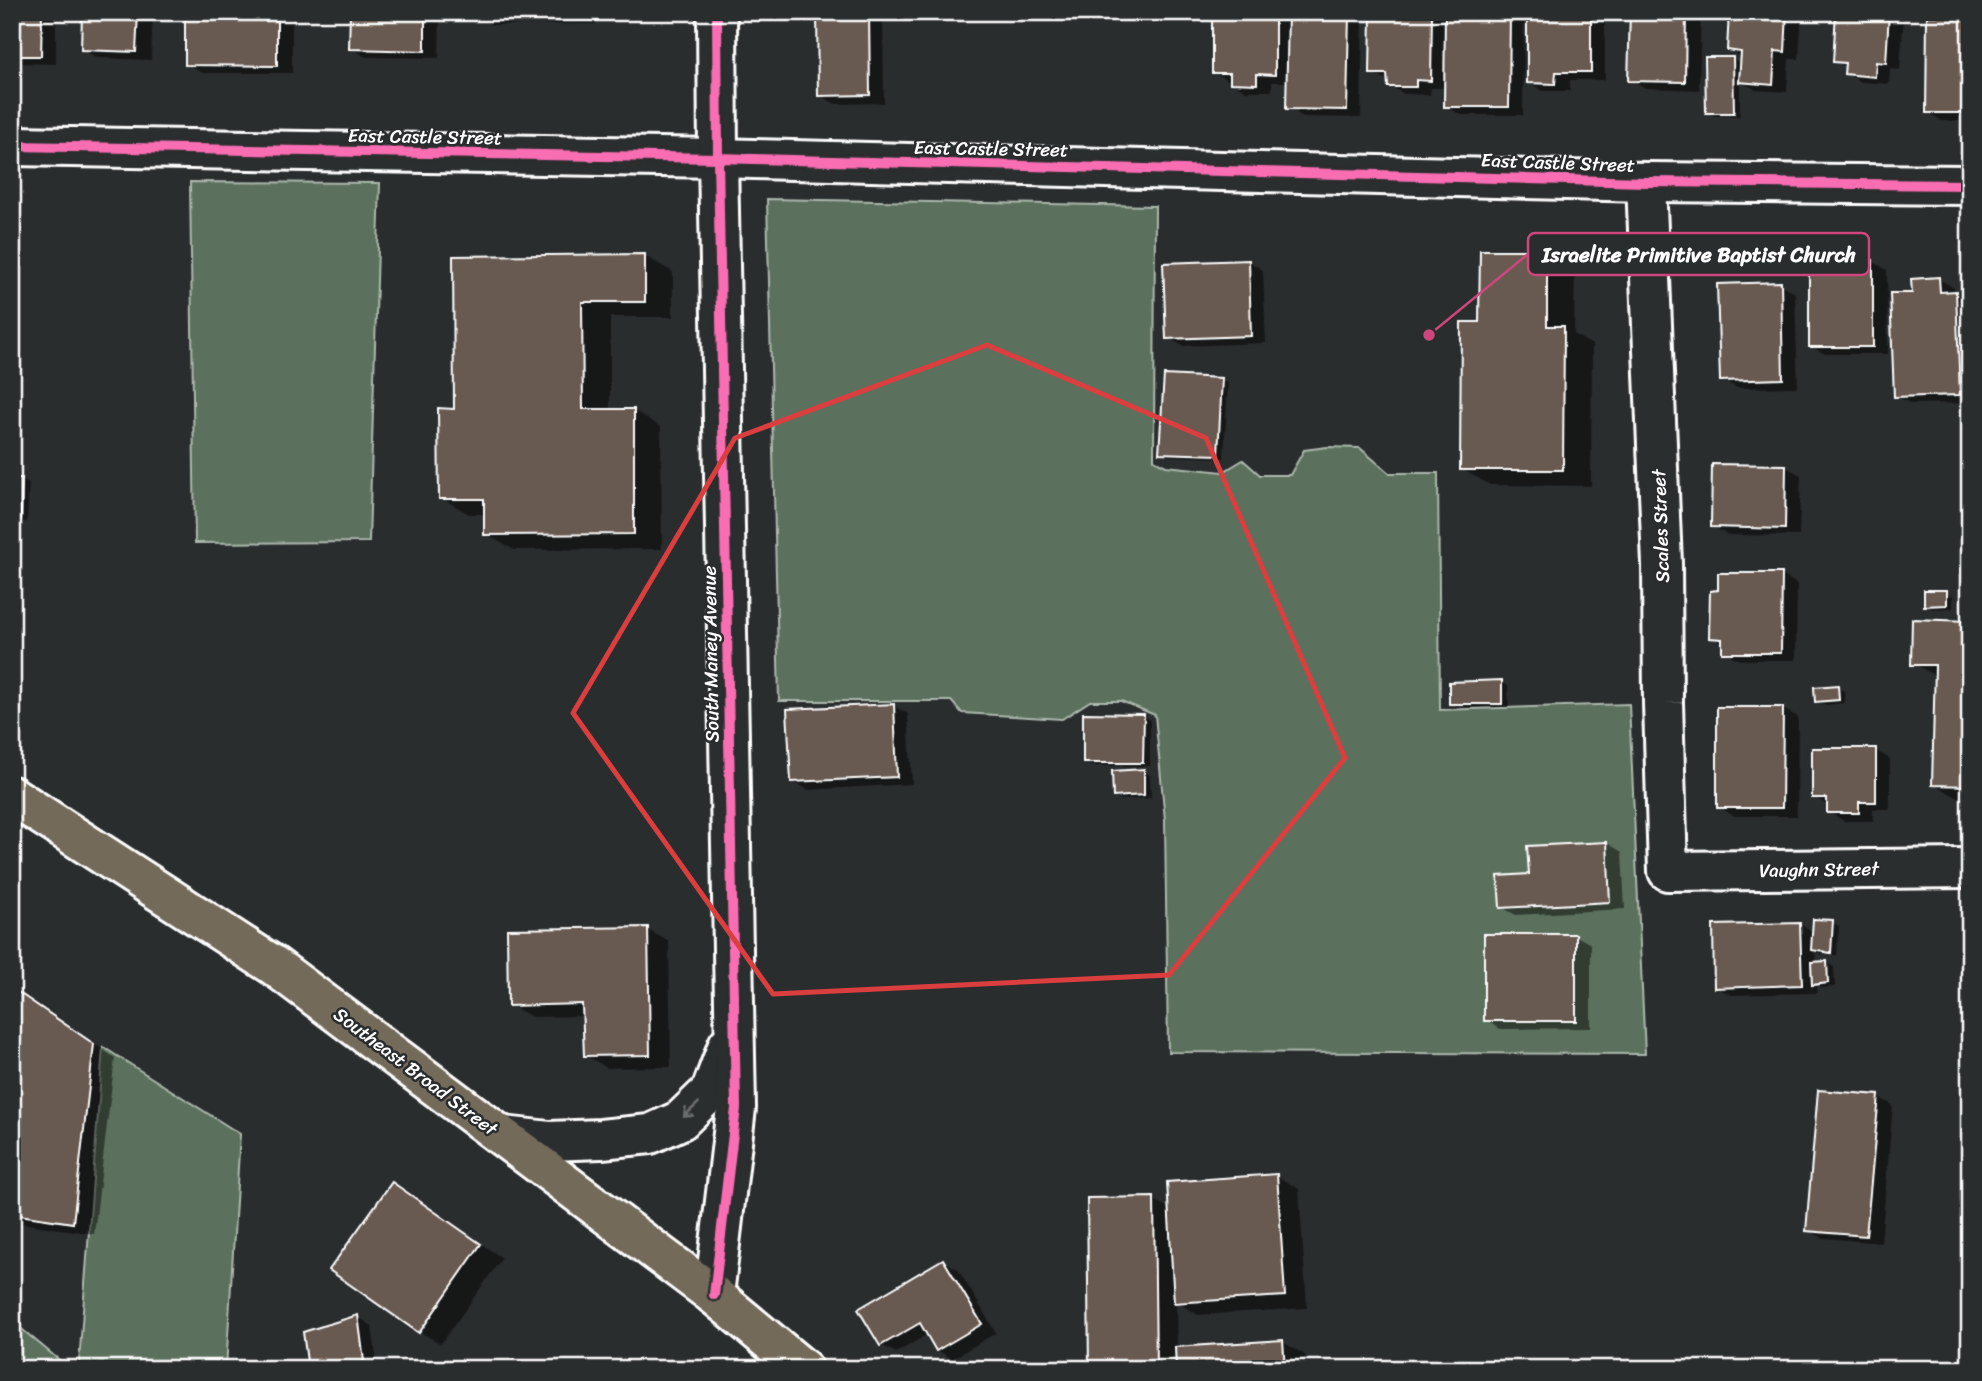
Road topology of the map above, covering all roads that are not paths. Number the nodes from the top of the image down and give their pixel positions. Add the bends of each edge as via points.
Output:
1 (717, 12) edge
2 (12, 146) edge
3 (718, 158) junction
4 (1646, 182) junction
5 (1970, 186) edge
6 (12, 796) edge
7 (1970, 868) edge
8 (1668, 871) joint
9 (734, 1030) junction
10 (503, 1136) junction
11 (715, 1294) junction
12 (803, 1369) edge

1 - 3 street, South Maney Avenue
2 - 3 street, East Castle Street
3 - 4 street, East Castle Street
3 - 9 street, South Maney Avenue
4 - 5 street, East Castle Street
4 - 8 street, Scales Street via 1662,551
6 - 10 main road, Southeast Broad Street via 273,965
7 - 8 street, Vaughn Street
9 -> 10 street, South Maney Avenue via 711,1091 681,1120 650,1133 601,1139 549,1141
9 - 11 street, South Maney Avenue via 736,1108
10 - 11 main road, Southeast Broad Street
11 - 12 main road, Southeast Broad Street

